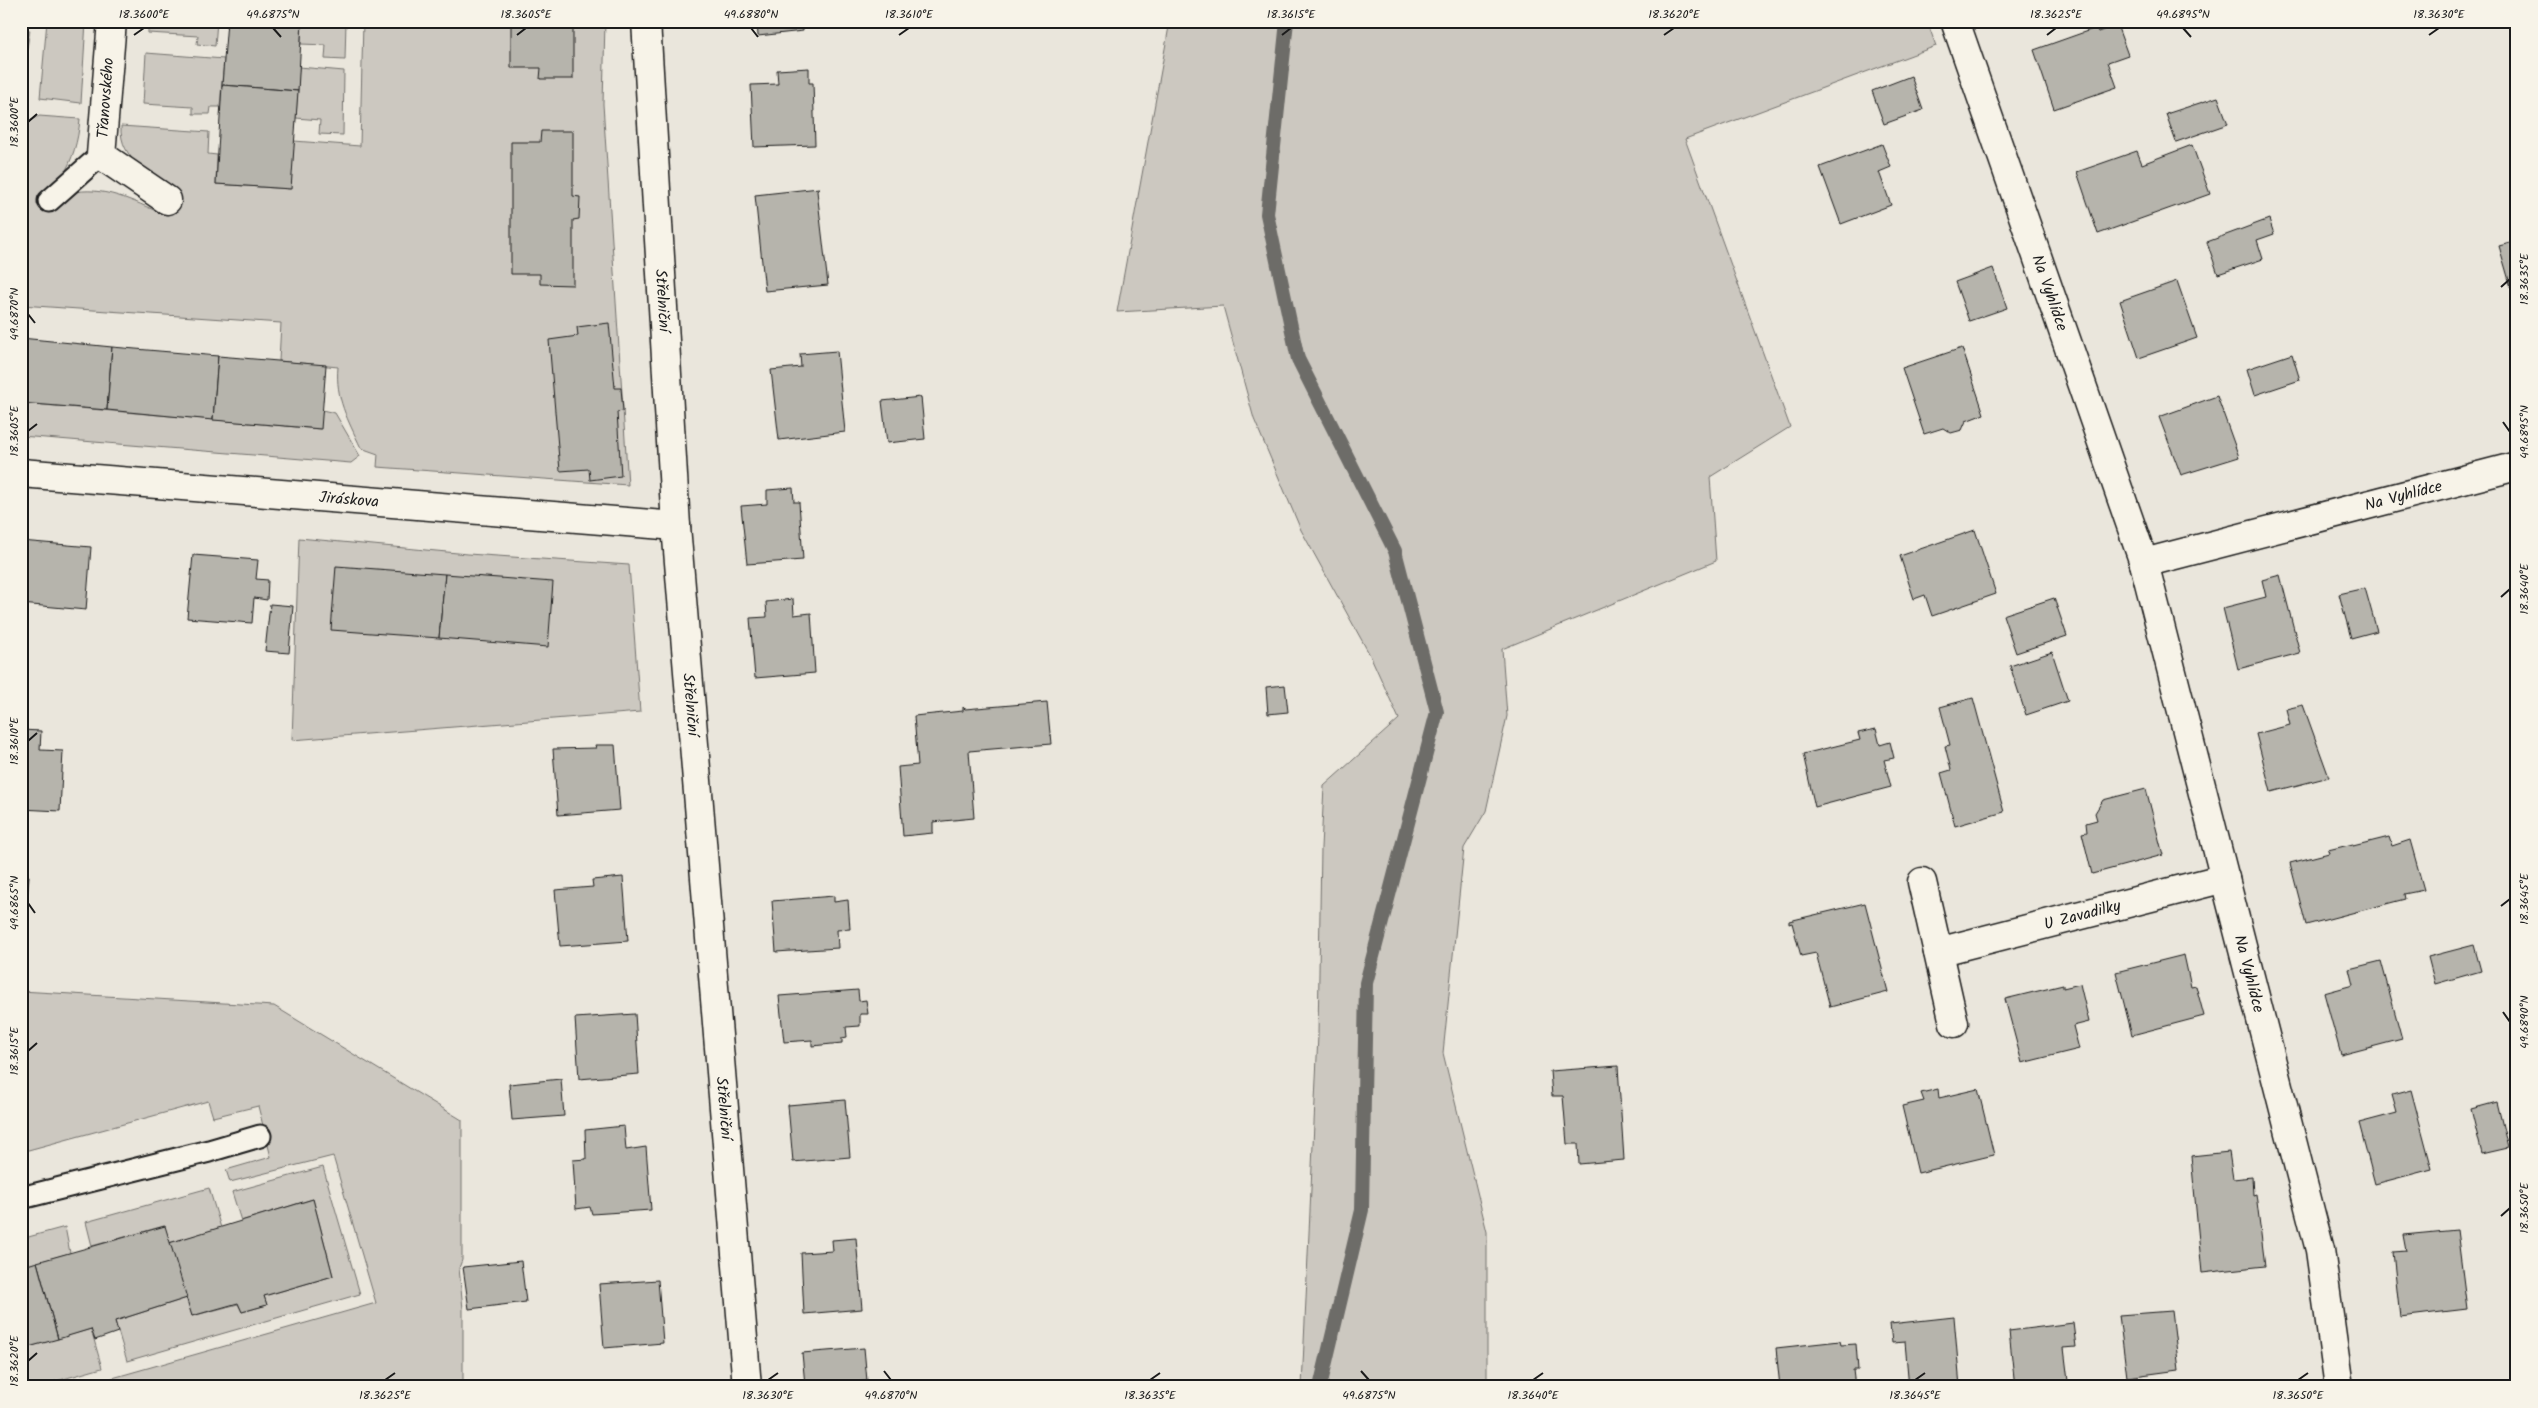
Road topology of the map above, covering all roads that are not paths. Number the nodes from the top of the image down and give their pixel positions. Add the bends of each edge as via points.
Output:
1 (112, 21) edge
2 (646, 21) edge
3 (1955, 21) edge
4 (101, 155) junction
5 (166, 200) dead end
6 (49, 201) dead end
7 (2517, 466) edge
8 (21, 474) edge
9 (676, 526) junction
10 (2144, 563) junction
11 (2225, 878) junction
12 (1922, 882) dead end
13 (1938, 952) junction
14 (1954, 1023) dead end
15 (260, 1136) dead end
16 (21, 1198) edge
17 (747, 1387) edge
18 (2339, 1387) edge

1 - 4 street, Třanovského
2 - 9 street, Střelniční
3 - 10 street, Na Vyhlídce
4 - 5 street, Třanovského
4 - 6 lane
7 - 10 street, Na Vyhlídce
8 - 9 street, Jiráskova
9 - 17 street, Střelniční
10 - 11 street, Na Vyhlídce
11 - 13 street, U Zavadilky
11 - 18 street, Na Vyhlídce via 2320,1250
12 - 13 street
13 - 14 street
15 - 16 lane

